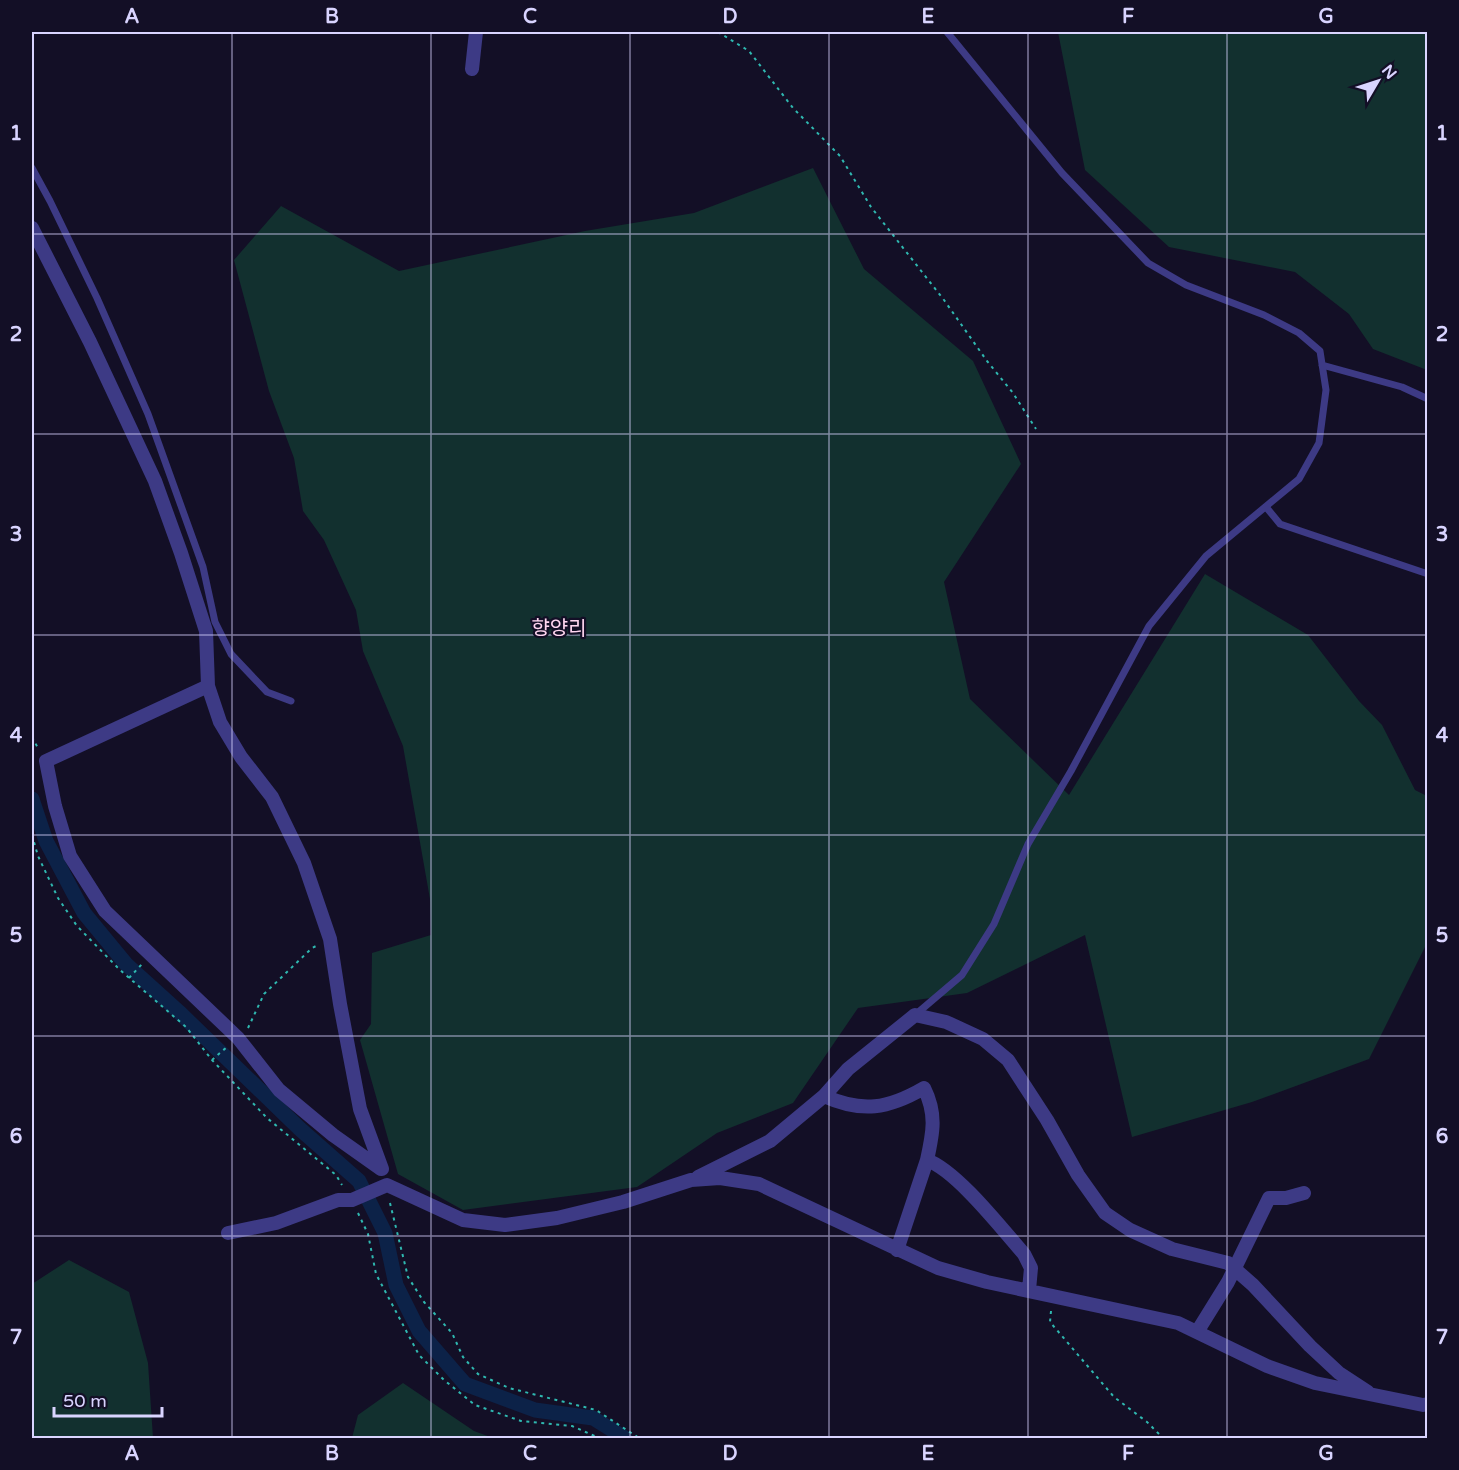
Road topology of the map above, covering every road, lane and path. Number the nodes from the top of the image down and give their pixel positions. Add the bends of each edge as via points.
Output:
1 (476, 32) edge
2 (718, 32) edge
3 (947, 32) edge
4 (472, 69) dead end
5 (32, 168) edge
6 (32, 228) edge
7 (1322, 365) junction
8 (1428, 399) edge
9 (1036, 429) dead end
10 (1266, 507) junction
11 (1428, 574) edge
12 (208, 686) junction
13 (291, 701) dead end
14 (32, 835) edge
15 (330, 939) junction
16 (915, 1015) junction
17 (238, 1038) junction
18 (212, 1060) junction
19 (824, 1096) junction
20 (927, 1160) junction
21 (381, 1169) junction
22 (691, 1180) junction
23 (387, 1185) junction
24 (1304, 1193) dead end
25 (353, 1200) junction
26 (228, 1233) dead end
27 (897, 1250) junction
28 (1233, 1268) junction
29 (1029, 1290) junction
30 (1050, 1322) dead end
31 (1197, 1332) junction
32 (1370, 1394) junction
33 (1428, 1404) edge
34 (599, 1438) edge
35 (639, 1438) edge
36 (1163, 1438) edge

1 - 4 street
2 - 9 path via 749,51 793,108 840,156 871,207 944,300
3 - 7 lane via 1062,173 1148,263 1186,285 1299,333 1320,351
5 - 13 lane via 97,298 148,414 203,567 220,633 231,654 267,692
6 - 12 street via 155,482 206,631
7 - 8 lane via 1402,387
7 - 10 lane via 1326,390 1319,442 1299,479
10 - 11 lane via 1280,524
10 - 16 lane via 1206,555 1149,626 1028,844 994,924 962,975
12 - 15 street via 220,722 272,796 304,863
12 - 17 street via 46,761 70,856 105,910
14 - 18 path via 53,888 77,926 120,970 186,1027
15 - 17 path via 312,948 264,994 251,1024
15 - 21 street via 360,1109
16 - 19 street via 848,1069
16 - 28 street via 946,1022 983,1039 1008,1060 1105,1213 1130,1230 1172,1249 1228,1263
17 - 18 path
17 - 21 street via 279,1090
18 - 25 path via 267,1118 336,1174
19 - 20 street via 876,1108 902,1101 924,1088 931,1103 934,1130
19 - 22 street via 770,1141
20 - 27 street
20 - 29 street via 939,1164 953,1177 1024,1254 1031,1268
21 - 23 street
22 - 23 street via 568,1215 504,1224 462,1220
22 - 27 street via 720,1178 759,1185
23 - 25 street
23 - 35 path via 408,1277 478,1374 509,1388 596,1410
24 - 28 street via 1269,1198
25 - 26 street via 338,1200 276,1222
25 - 34 path via 368,1234 376,1274 419,1355 444,1380 475,1405 521,1421 572,1426
27 - 29 street via 938,1268
28 - 31 street
28 - 32 street via 1339,1373
29 - 31 street via 1178,1323
30 - 36 path via 1114,1397
31 - 32 street via 1277,1370 1315,1383
32 - 33 street

